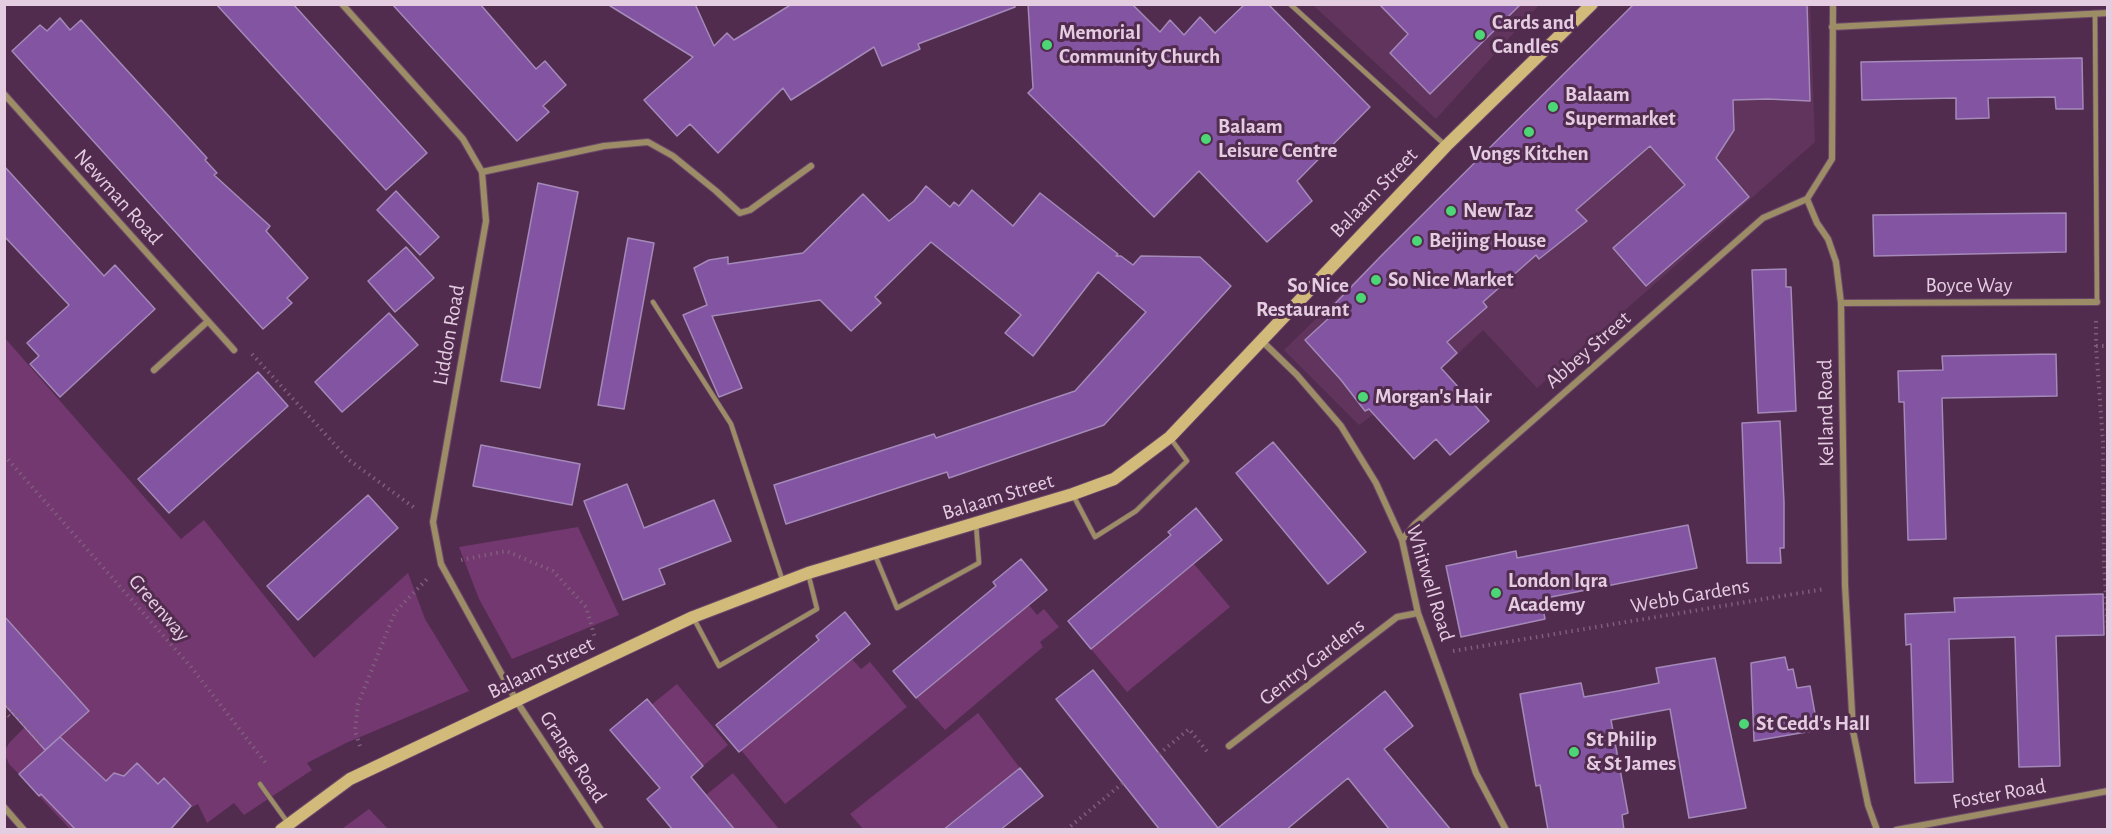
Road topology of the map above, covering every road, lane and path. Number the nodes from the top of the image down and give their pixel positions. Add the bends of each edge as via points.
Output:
1 (342, 4) edge
2 (1290, 4) edge
3 (1592, 4) edge
4 (2095, 4) edge
5 (1833, 8) dead end
6 (2095, 13) junction
7 (2108, 13) edge
8 (1832, 27) junction
9 (4, 94) edge
10 (1446, 146) junction
11 (811, 166) dead end
12 (482, 172) junction
13 (1807, 200) junction
14 (653, 302) dead end
15 (2097, 302) junction
16 (1841, 303) junction
17 (207, 322) junction
18 (1262, 341) junction
19 (2096, 346) junction
20 (2108, 346) edge
21 (234, 350) joint
22 (154, 370) dead end
23 (1170, 437) junction
24 (4, 455) edge
25 (1073, 494) junction
26 (434, 522) junction
27 (976, 524) junction
28 (1402, 540) junction
29 (875, 553) junction
30 (441, 564) junction
31 (808, 573) junction
32 (783, 582) junction
33 (1845, 585) junction
34 (1418, 613) junction
35 (693, 617) junction
36 (2107, 621) edge
37 (2108, 635) edge
38 (1435, 655) junction
39 (602, 661) junction
40 (4, 701) edge
41 (517, 702) junction
42 (4, 711) edge
43 (12, 719) dead end
44 (44, 745) dead end
45 (360, 746) dead end
46 (1229, 747) dead end
47 (1159, 754) dead end
48 (1213, 759) dead end
49 (275, 774) dead end
50 (1123, 783) dead end
51 (260, 784) dead end
52 (2108, 791) edge
53 (4, 807) edge
54 (288, 828) edge
55 (24, 830) edge
56 (602, 830) edge
57 (1066, 830) edge
58 (1506, 830) edge
59 (1877, 830) edge
60 (1896, 830) edge

1 - 12 street, Liddon Road via 463,139
2 - 10 lane
3 - 10 main road, Balaam Street
4 - 6 street
5 - 8 street
6 - 7 street
6 - 8 street
6 - 15 lane
8 - 13 street via 1832,159
9 - 17 street, Newman Road
10 - 18 main road, Balaam Street
11 - 12 street via 750,210 740,213 673,156 648,142 604,146
12 - 26 street, Liddon Road via 486,221
13 - 16 street, Kelland Road via 1836,262
13 - 28 street, Abbey Street via 1763,218 1415,524
14 - 32 lane via 731,424
15 - 16 street, Boyce Way
15 - 19 path
16 - 33 street, Kelland Road
17 - 21 street, Newman Road
17 - 22 street
18 - 23 main road, Balaam Street
18 - 28 street, Whitwell Road via 1341,426 1376,483
19 - 20 path
19 - 36 path via 2103,442
21 - 26 path via 241,359 250,351 349,460
23 - 25 main road, Balaam Street via 1114,479
23 - 25 lane via 1187,460 1136,511 1095,537
24 - 49 path, Greenway via 190,667
25 - 27 main road, Balaam Street
26 - 30 street, Liddon Road
27 - 29 main road, Balaam Street
27 - 29 lane via 979,563 897,608
28 - 34 street, Whitwell Road
29 - 31 main road, Balaam Street
30 - 39 path via 507,551 553,571 586,607
30 - 41 street, Liddon Road
30 - 45 path via 395,612 358,704 355,731
31 - 32 main road, Balaam Street
31 - 35 lane via 816,609 719,666
32 - 35 main road, Balaam Street
33 - 38 path, Webb Gardens
33 - 59 street, Kelland Road via 1853,731
34 - 38 street, Whitwell Road
34 - 46 street, Gentry Gardens via 1397,617
35 - 39 main road, Balaam Street
36 - 37 path
38 - 58 street, Whitwell Road via 1476,773
39 - 41 main road, Balaam Street
40 - 44 path
41 - 54 main road, Balaam Street via 350,779
41 - 56 street, Grange Road
42 - 43 path
47 - 48 path via 1189,729
50 - 57 path
51 - 54 lane
52 - 60 street, Foster Road
53 - 55 street

